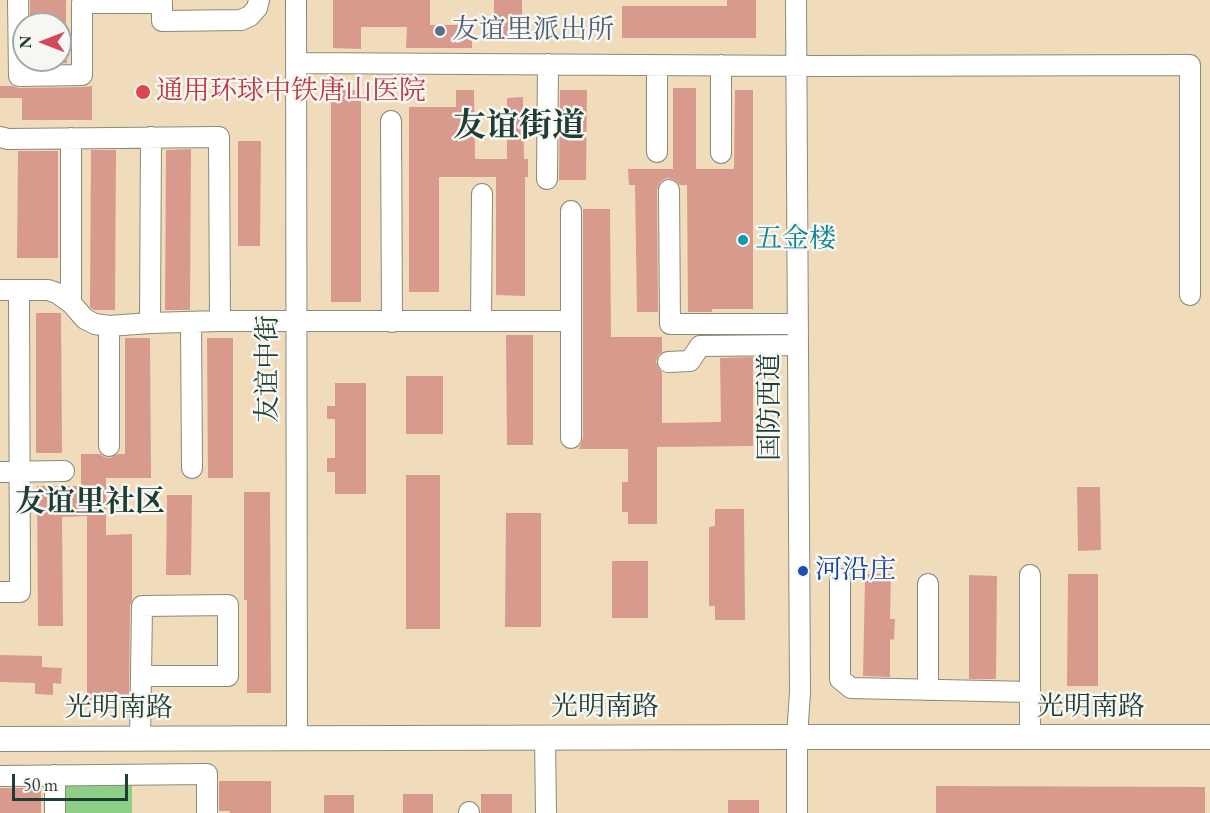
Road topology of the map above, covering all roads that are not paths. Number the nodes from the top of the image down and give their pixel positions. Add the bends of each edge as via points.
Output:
1 (18, 0) edge
2 (259, 0) edge
3 (296, 0) edge
4 (796, 0) edge
5 (296, 63) junction
6 (548, 64) junction
7 (657, 64) junction
8 (721, 65) junction
9 (796, 65) junction
10 (391, 121) dead end
11 (0, 137) edge
12 (151, 137) junction
13 (71, 138) junction
14 (657, 153) dead end
15 (721, 153) dead end
16 (547, 179) dead end
17 (669, 190) dead end
18 (482, 194) dead end
19 (571, 211) dead end
20 (10, 290) edge
21 (1190, 295) dead end
22 (71, 303) junction
23 (220, 321) junction
24 (481, 321) junction
25 (571, 321) junction
26 (150, 322) junction
27 (191, 322) junction
28 (296, 322) junction
29 (392, 322) junction
30 (797, 324) junction
31 (110, 326) junction
32 (797, 345) junction
33 (668, 362) dead end
34 (571, 438) dead end
35 (110, 446) dead end
36 (192, 468) dead end
37 (64, 471) dead end
38 (10, 472) edge
39 (1030, 575) dead end
40 (840, 579) dead end
41 (928, 584) dead end
42 (0, 592) edge
43 (141, 676) junction
44 (928, 690) junction
45 (1030, 692) junction
46 (797, 737) junction
47 (1210, 737) edge
48 (545, 738) junction
49 (1030, 738) junction
50 (0, 739) edge
51 (140, 739) junction
52 (297, 739) junction
53 (0, 776) edge
54 (55, 776) junction
55 (55, 813) edge
56 (207, 813) edge
57 (546, 813) edge
58 (797, 813) edge

1 - 2 street via 19,76 82,75 82,3 162,3 162,21 207,21 241,20 250,16
3 - 5 street, 友谊中街
4 - 9 street, 国防西道
5 - 6 street
5 - 28 street, 友谊中街
6 - 7 street
6 - 16 street
7 - 8 street
7 - 14 street
8 - 9 street
8 - 15 street
9 - 21 street via 1190,65
9 - 30 street, 国防西道
10 - 29 street
11 - 13 street
12 - 13 street
12 - 23 street via 219,137
12 - 26 street
13 - 22 street
17 - 30 street via 670,324
18 - 24 street
19 - 25 street
20 - 22 street via 48,290
20 - 38 street
22 - 31 street via 85,319
23 - 27 street
23 - 28 street
24 - 25 street
24 - 29 street
25 - 34 street
26 - 27 street
26 - 31 street
27 - 36 street
28 - 29 street
28 - 52 street, 友谊中街
30 - 32 street, 国防西道
31 - 35 street
32 - 33 street via 700,346 690,361
32 - 46 street, 国防西道
37 - 38 street
38 - 42 street via 20,592
39 - 45 street
40 - 44 street via 840,679 851,688
41 - 44 street
43 - 43 street via 142,606 228,605 228,676
43 - 51 street
44 - 45 street
45 - 49 street
46 - 48 main road, 光明南路
46 - 49 main road, 光明南路
46 - 58 street, 国防西道
47 - 49 main road, 光明南路
48 - 52 main road, 光明南路
48 - 57 street
50 - 51 main road, 光明南路
51 - 52 main road, 光明南路
53 - 54 street
54 - 55 street
54 - 56 street via 207,774

